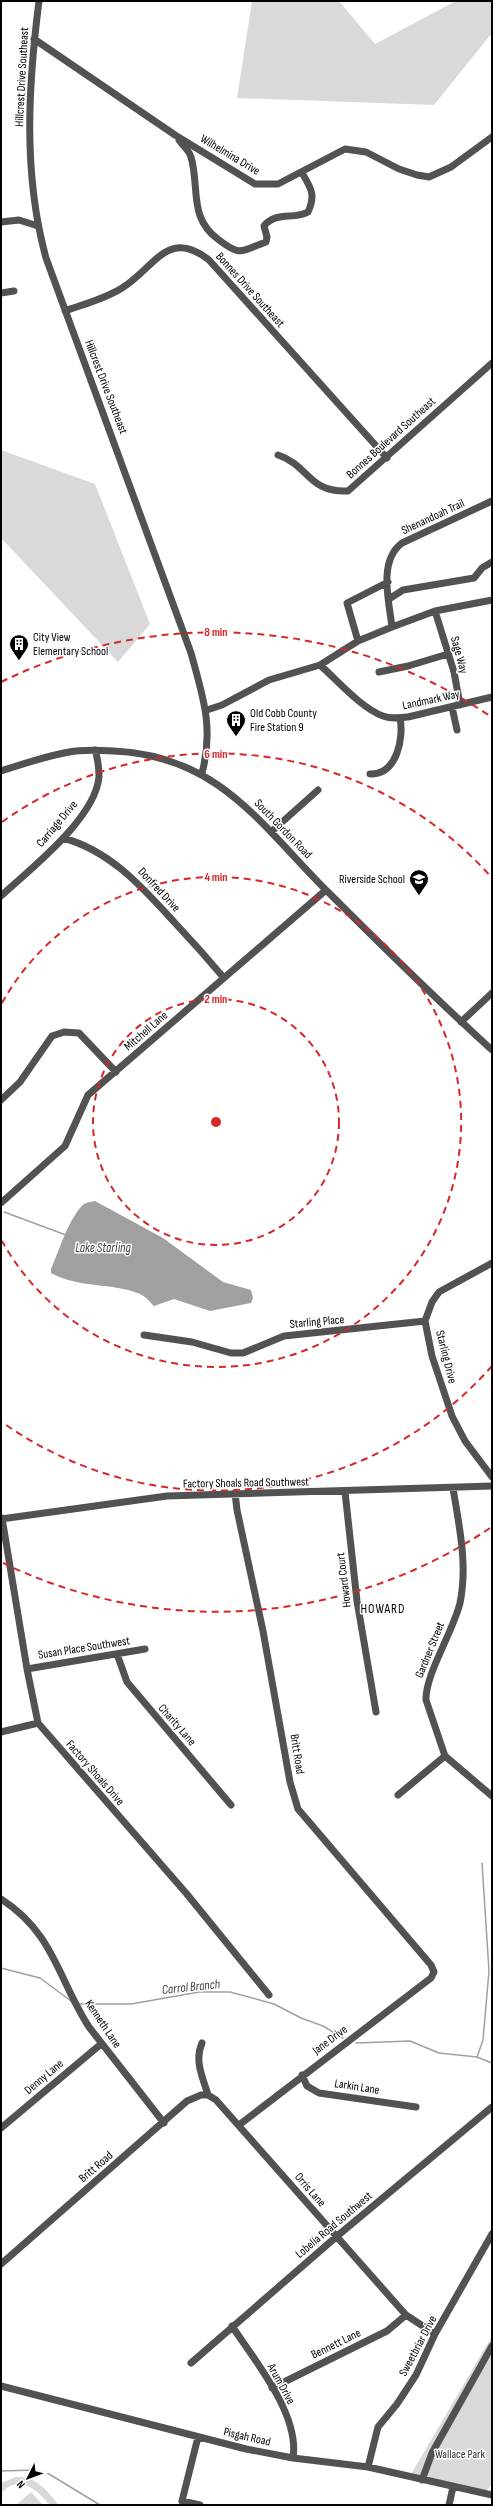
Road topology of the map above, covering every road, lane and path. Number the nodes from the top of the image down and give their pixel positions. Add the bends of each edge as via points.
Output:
1 (39, 1) edge
2 (34, 40) junction
3 (175, 135) junction
4 (492, 137) edge
5 (302, 173) junction
6 (1, 222) edge
7 (38, 226) junction
8 (14, 291) dead end
9 (1, 292) edge
10 (65, 311) junction
11 (492, 363) edge
12 (278, 455) dead end
13 (387, 458) junction
14 (492, 501) edge
15 (492, 562) edge
16 (388, 582) junction
17 (389, 599) junction
18 (492, 600) edge
19 (435, 611) junction
20 (392, 627) junction
21 (358, 641) junction
22 (448, 654) junction
23 (320, 665) junction
24 (379, 672) dead end
25 (492, 697) edge
26 (460, 705) junction
27 (452, 707) junction
28 (207, 710) junction
29 (400, 718) junction
30 (457, 730) dead end
31 (95, 750) junction
32 (1, 771) edge
33 (202, 773) junction
34 (370, 774) dead end
35 (318, 790) dead end
36 (271, 832) junction
37 (63, 838) junction
38 (326, 890) junction
39 (1, 896) edge
40 (224, 978) junction
41 (492, 993) edge
42 (461, 1022) junction
43 (492, 1050) edge
44 (116, 1072) junction
45 (1, 1100) edge
46 (2, 1201) edge
47 (492, 1263) edge
48 (425, 1321) junction
49 (144, 1335) dead end
50 (492, 1477) edge
51 (492, 1486) edge
52 (453, 1488) junction
53 (345, 1492) junction
54 (236, 1493) junction
55 (2, 1518) edge
56 (145, 1649) dead end
57 (116, 1654) junction
58 (27, 1669) junction
59 (376, 1712) dead end
60 (38, 1723) junction
61 (1, 1732) edge
62 (445, 1756) junction
63 (398, 1795) dead end
64 (492, 1796) edge
65 (231, 1805) dead end
66 (1, 1899) edge
67 (434, 1972) joint
68 (269, 1995) dead end
69 (202, 2043) dead end
70 (101, 2044) junction
71 (302, 2075) junction
72 (208, 2095) junction
73 (416, 2107) dead end
74 (492, 2107) edge
75 (164, 2122) junction
76 (238, 2124) junction
77 (1, 2128) edge
78 (492, 2234) edge
79 (336, 2237) junction
80 (1, 2264) edge
81 (406, 2315) junction
82 (232, 2326) junction
83 (435, 2334) junction
84 (492, 2346) edge
85 (191, 2363) dead end
86 (1, 2386) edge
87 (272, 2388) junction
88 (198, 2437) junction
89 (294, 2458) junction
90 (368, 2467) junction
91 (422, 2480) junction
92 (453, 2487) junction
93 (492, 2495) edge
94 (200, 2505) edge
95 (449, 2505) edge

1 - 2 street, Hillcrest Drive Southeast
2 - 3 street, Wilhelmina Drive
2 - 7 street, Hillcrest Drive Southeast via 30,146
3 - 5 street, Wilhelmina Drive via 255,184 278,184
3 - 5 street via 191,156 195,197 202,225 234,251 266,242 264,226 269,220 308,212 313,202 313,191
4 - 5 street, Wilhelmina Drive via 451,167 429,177 417,176 399,169 366,152 345,149
6 - 7 street via 19,220
7 - 10 street, Hillcrest Drive Southeast via 46,258
8 - 9 street
10 - 13 street, Bonnes Drive Southeast via 123,288 156,258 171,249 184,247 198,252 209,260
10 - 28 street, Hillcrest Drive Southeast via 186,639
11 - 13 street, Bonnes Boulevard Southeast
12 - 13 street, Bonnes Boulevard Southeast via 290,459 316,485 333,492 348,491
14 - 16 street, Shenandoah Trail via 402,543 393,550 389,558
15 - 17 street via 482,568 474,578 403,590
16 - 17 street, Shenandoah Trail
16 - 21 street via 347,603
17 - 20 street, Shenandoah Trail
18 - 19 street
19 - 20 street
19 - 22 street, Sage Way
20 - 21 street
21 - 23 street
22 - 24 street
22 - 26 street, Sage Way
23 - 28 street via 269,680 222,705
23 - 29 street, Landmark Way via 365,705 382,716
25 - 26 street, Landmark Way
26 - 27 street, Landmark Way
27 - 29 street, Landmark Way
27 - 30 street
28 - 33 street, Hillcrest Drive Southeast via 209,733
29 - 34 street via 402,727 399,748 388,768 377,774
31 - 32 street, South Gordon Road via 51,756
31 - 33 street, South Gordon Road via 139,752
31 - 37 street, Carriage Drive via 98,782 83,813
33 - 36 street, South Gordon Road via 240,802
35 - 36 street
36 - 38 street, South Gordon Road
37 - 39 street, Carriage Drive
37 - 40 street, Donfred Drive via 96,852 127,872 154,898
38 - 40 street, Mitchell Lane
38 - 42 street, South Gordon Road
40 - 44 street, Mitchell Lane
41 - 42 street
42 - 43 street, South Gordon Road
44 - 45 street via 79,1033 64,1032 52,1036 20,1082
44 - 46 street, Mitchell Lane via 88,1095 65,1146
47 - 48 street, Starling Drive via 439,1292
48 - 49 street, Starling Place via 284,1336 243,1353 231,1353 192,1342
48 - 50 street, Starling Drive via 432,1356 452,1416 477,1459
51 - 52 street, Factory Shoals Road Southwest
52 - 53 street, Factory Shoals Road Southwest
52 - 62 street, Gardner Street via 464,1572 460,1603 451,1633 426,1692 432,1720
53 - 54 street, Factory Shoals Road Southwest
53 - 59 street, Howard Court via 357,1601
54 - 55 street, Factory Shoals Road Southwest via 166,1496
54 - 67 street, Britt Road via 237,1510 266,1646 290,1782 298,1809 431,1965
55 - 58 street, Factory Shoals Drive
56 - 57 street, Susan Place Southwest
57 - 58 street, Susan Place Southwest
57 - 65 street, Charity Lane via 130,1686
58 - 60 street, Factory Shoals Drive
60 - 61 street
60 - 68 street, Factory Shoals Drive via 186,1893
62 - 63 street
62 - 64 street, Gardner Street
66 - 70 street, Kenneth Lane via 21,1913 46,1944 57,1962 78,2010
67 - 71 street, Jane Drive via 431,1978
69 - 72 street via 198,2053
70 - 75 street, Kenneth Lane
70 - 77 street, Denny Lane
71 - 73 street, Larkin Lane via 307,2086 319,2093
71 - 76 street, Jane Drive
72 - 75 street, Britt Road via 200,2095 187,2101
72 - 76 street, Orris Lane
74 - 79 street, Lobelia Road Southwest
75 - 80 street, Britt Road
76 - 79 street, Orris Lane
78 - 83 street, Sweetbriar Drive
79 - 81 street, Orris Lane
79 - 82 street, Lobelia Road Southwest
81 - 83 street, Orris Lane
81 - 87 street, Bennett Lane via 387,2331
82 - 85 street, Lobelia Road Southwest
82 - 87 street, Arum Drive
83 - 90 street, Sweetbriar Drive via 416,2375 378,2427
84 - 91 street via 432,2453
86 - 88 street, Pisgah Road
87 - 89 street, Arum Drive via 290,2424 294,2438
88 - 89 street, Pisgah Road
88 - 94 street via 182,2501
89 - 90 street, Pisgah Road
90 - 91 street, Pisgah Road
91 - 92 street, Pisgah Road
92 - 93 street, Pisgah Road
92 - 95 street

